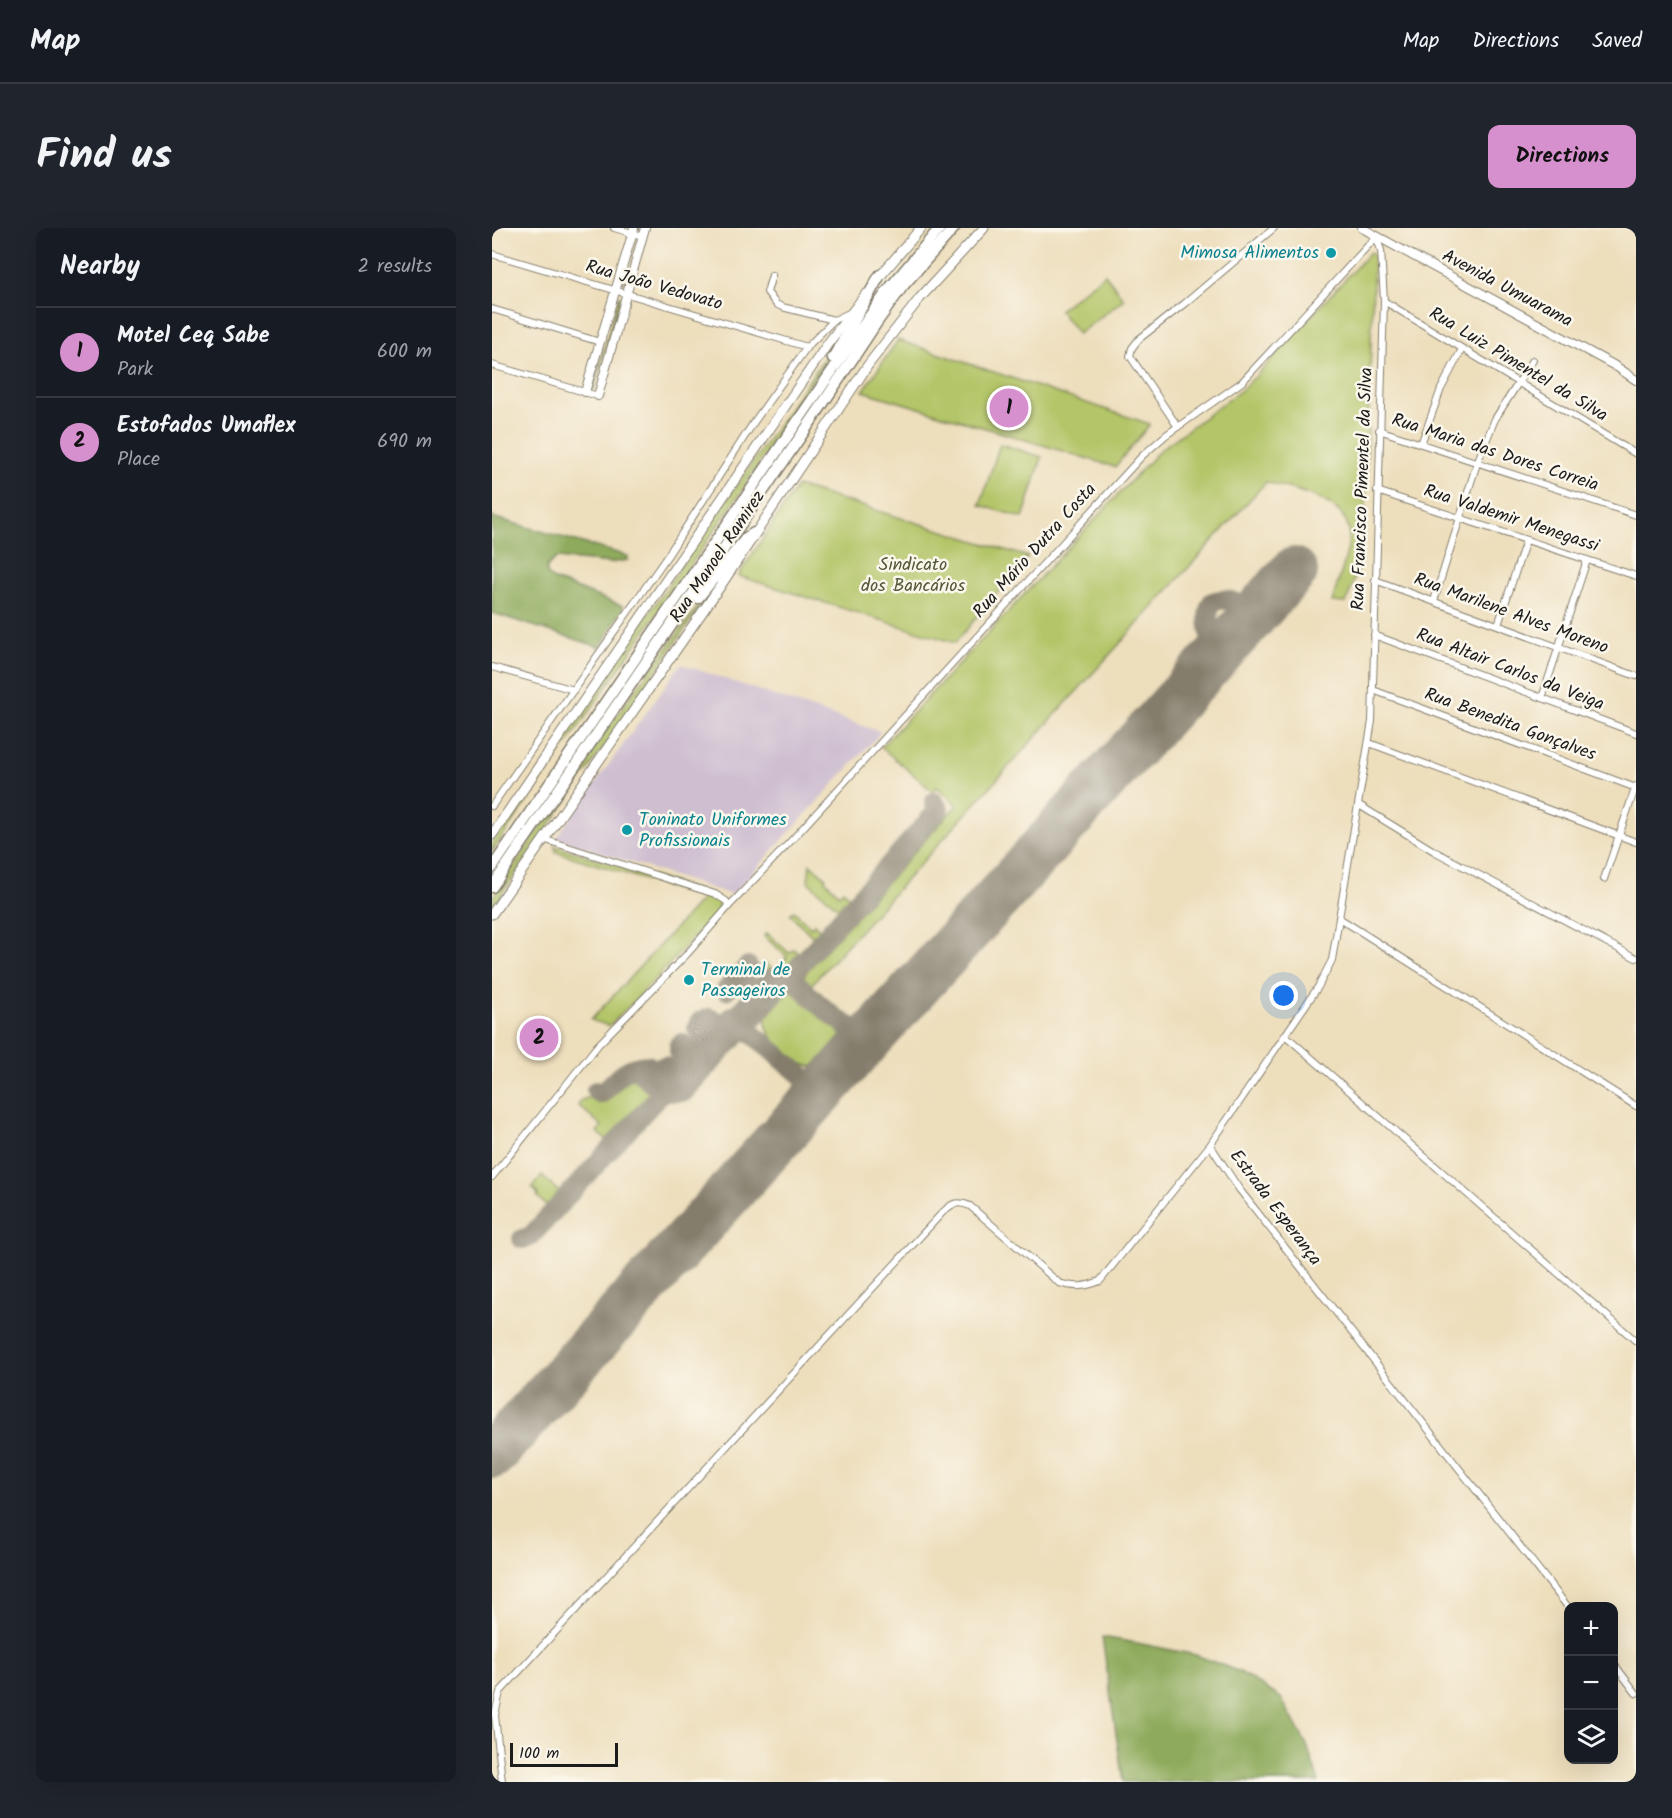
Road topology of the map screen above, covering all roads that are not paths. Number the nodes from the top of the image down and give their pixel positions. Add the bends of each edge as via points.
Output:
1 (614, 228) edge
2 (921, 228) edge
3 (940, 228) edge
4 (954, 228) edge
5 (984, 228) edge
6 (1274, 228) edge
7 (1362, 228) edge
8 (633, 231) edge
9 (644, 232) edge
10 (1376, 237) junction
11 (492, 254) edge
12 (772, 275) dead end
13 (880, 275) junction
14 (615, 290) junction
15 (626, 294) junction
16 (1384, 301) junction
17 (492, 309) edge
18 (850, 313) junction
19 (834, 320) junction
20 (600, 342) junction
21 (807, 347) junction
22 (1462, 348) junction
23 (1533, 360) dead end
24 (492, 364) edge
25 (827, 377) junction
26 (1636, 380) edge
27 (1518, 383) junction
28 (585, 392) junction
29 (598, 396) joint
30 (1178, 427) junction
31 (1379, 430) junction
32 (1421, 444) junction
33 (1636, 454) edge
34 (1477, 464) junction
35 (1377, 491) junction
36 (1636, 515) edge
37 (1460, 519) junction
38 (754, 533) junction
39 (1526, 540) junction
40 (1587, 560) junction
41 (1636, 576) edge
42 (1375, 580) junction
43 (1434, 601) junction
44 (678, 616) junction
45 (1498, 625) junction
46 (1374, 635) junction
47 (1558, 647) junction
48 (492, 667) edge
49 (1636, 676) edge
50 (574, 690) junction
51 (1373, 690) junction
52 (1542, 698) junction
53 (1636, 733) edge
54 (1369, 743) junction
55 (1636, 787) edge
56 (492, 806) edge
57 (1359, 806) junction
58 (493, 831) edge
59 (1619, 836) junction
60 (543, 839) junction
61 (1636, 842) edge
62 (492, 868) edge
63 (1604, 879) dead end
64 (492, 886) edge
65 (729, 906) junction
66 (492, 914) edge
67 (1340, 918) junction
68 (1636, 958) edge
69 (1285, 1035) junction
70 (1636, 1106) edge
71 (1210, 1145) junction
72 (492, 1177) edge
73 (1636, 1341) edge
74 (1565, 1602) edge
75 (1618, 1669) edge
76 (1636, 1693) edge
77 (502, 1782) edge

1 - 8 street
2 - 13 main road
3 - 25 highway via 889,289
4 - 44 highway via 877,322
5 - 38 main road, Rua Manoel Ramirez via 920,298 880,350
6 - 30 street via 1132,348 1130,356
7 - 10 street, Avenida Umuarama
8 - 9 street
8 - 14 street
9 - 15 street
10 - 16 street, Rua Francisco Pimentel da Silva via 1381,250
10 - 26 street, Avenida Umuarama
10 - 30 street, Rua Mário Dutra Costa via 1242,382
11 - 14 street, Rua João Vedovato
12 - 19 street via 767,292 776,304
13 - 18 main road
13 - 25 highway via 828,367
14 - 15 street, Rua João Vedovato
14 - 20 street
15 - 21 street, Rua João Vedovato
15 - 29 street
16 - 22 street, Rua Luiz Pimentel da Silva
16 - 31 street, Rua Francisco Pimentel da Silva
17 - 20 street
18 - 19 street
18 - 58 main road
19 - 21 street
20 - 28 street
21 - 50 street
22 - 27 street, Rua Luiz Pimentel da Silva
22 - 32 street via 1441,389
23 - 27 street
24 - 28 street
25 - 62 highway
27 - 33 street, Rua Luiz Pimentel da Silva
27 - 34 street via 1495,419
28 - 29 street
30 - 65 street, Rua Mário Dutra Costa via 1142,456
31 - 32 street, Rua Maria das Dores Correia
31 - 35 street, Rua Francisco Pimentel da Silva
32 - 34 street, Rua Maria das Dores Correia
34 - 36 street, Rua Maria das Dores Correia
34 - 37 street
35 - 37 street, Rua Valdemir Menegassi
35 - 42 street, Rua Francisco Pimentel da Silva
37 - 39 street, Rua Valdemir Menegassi
37 - 43 street
38 - 44 highway
38 - 60 main road, Rua Manoel Ramirez
39 - 40 street, Rua Valdemir Menegassi
39 - 45 street
40 - 41 street, Rua Valdemir Menegassi
40 - 47 street
42 - 43 street, Rua Marilene Alves Moreno
42 - 46 street, Rua Francisco Pimentel da Silva
43 - 45 street, Rua Marilene Alves Moreno
44 - 64 highway
45 - 47 street, Rua Marilene Alves Moreno
46 - 51 street, Rua Francisco Pimentel da Silva
46 - 52 street, Rua Altair Carlos da Veiga
47 - 49 street, Rua Marilene Alves Moreno
47 - 52 street
48 - 50 street
50 - 56 street
51 - 54 street, Rua Francisco Pimentel da Silva
51 - 55 street, Rua Benedita Gonçalves
52 - 53 street, Rua Altair Carlos da Veiga
54 - 57 street, Estrada Esperança
54 - 59 street
55 - 59 street
57 - 67 street, Estrada Esperança
57 - 68 street via 1434,852
59 - 61 street
59 - 63 street
60 - 65 street via 715,894
60 - 66 main road, Rua Manoel Ramirez
65 - 72 street, Rua Mário Dutra Costa via 598,1045
67 - 69 street, Estrada Esperança via 1332,960
67 - 70 street
69 - 71 street, Estrada Esperança
69 - 73 street
71 - 74 street, Estrada Esperança via 1239,1189
71 - 77 street via 1100,1281 1083,1287 1059,1283 963,1203 951,1205 942,1213 500,1692 495,1715
75 - 76 street

